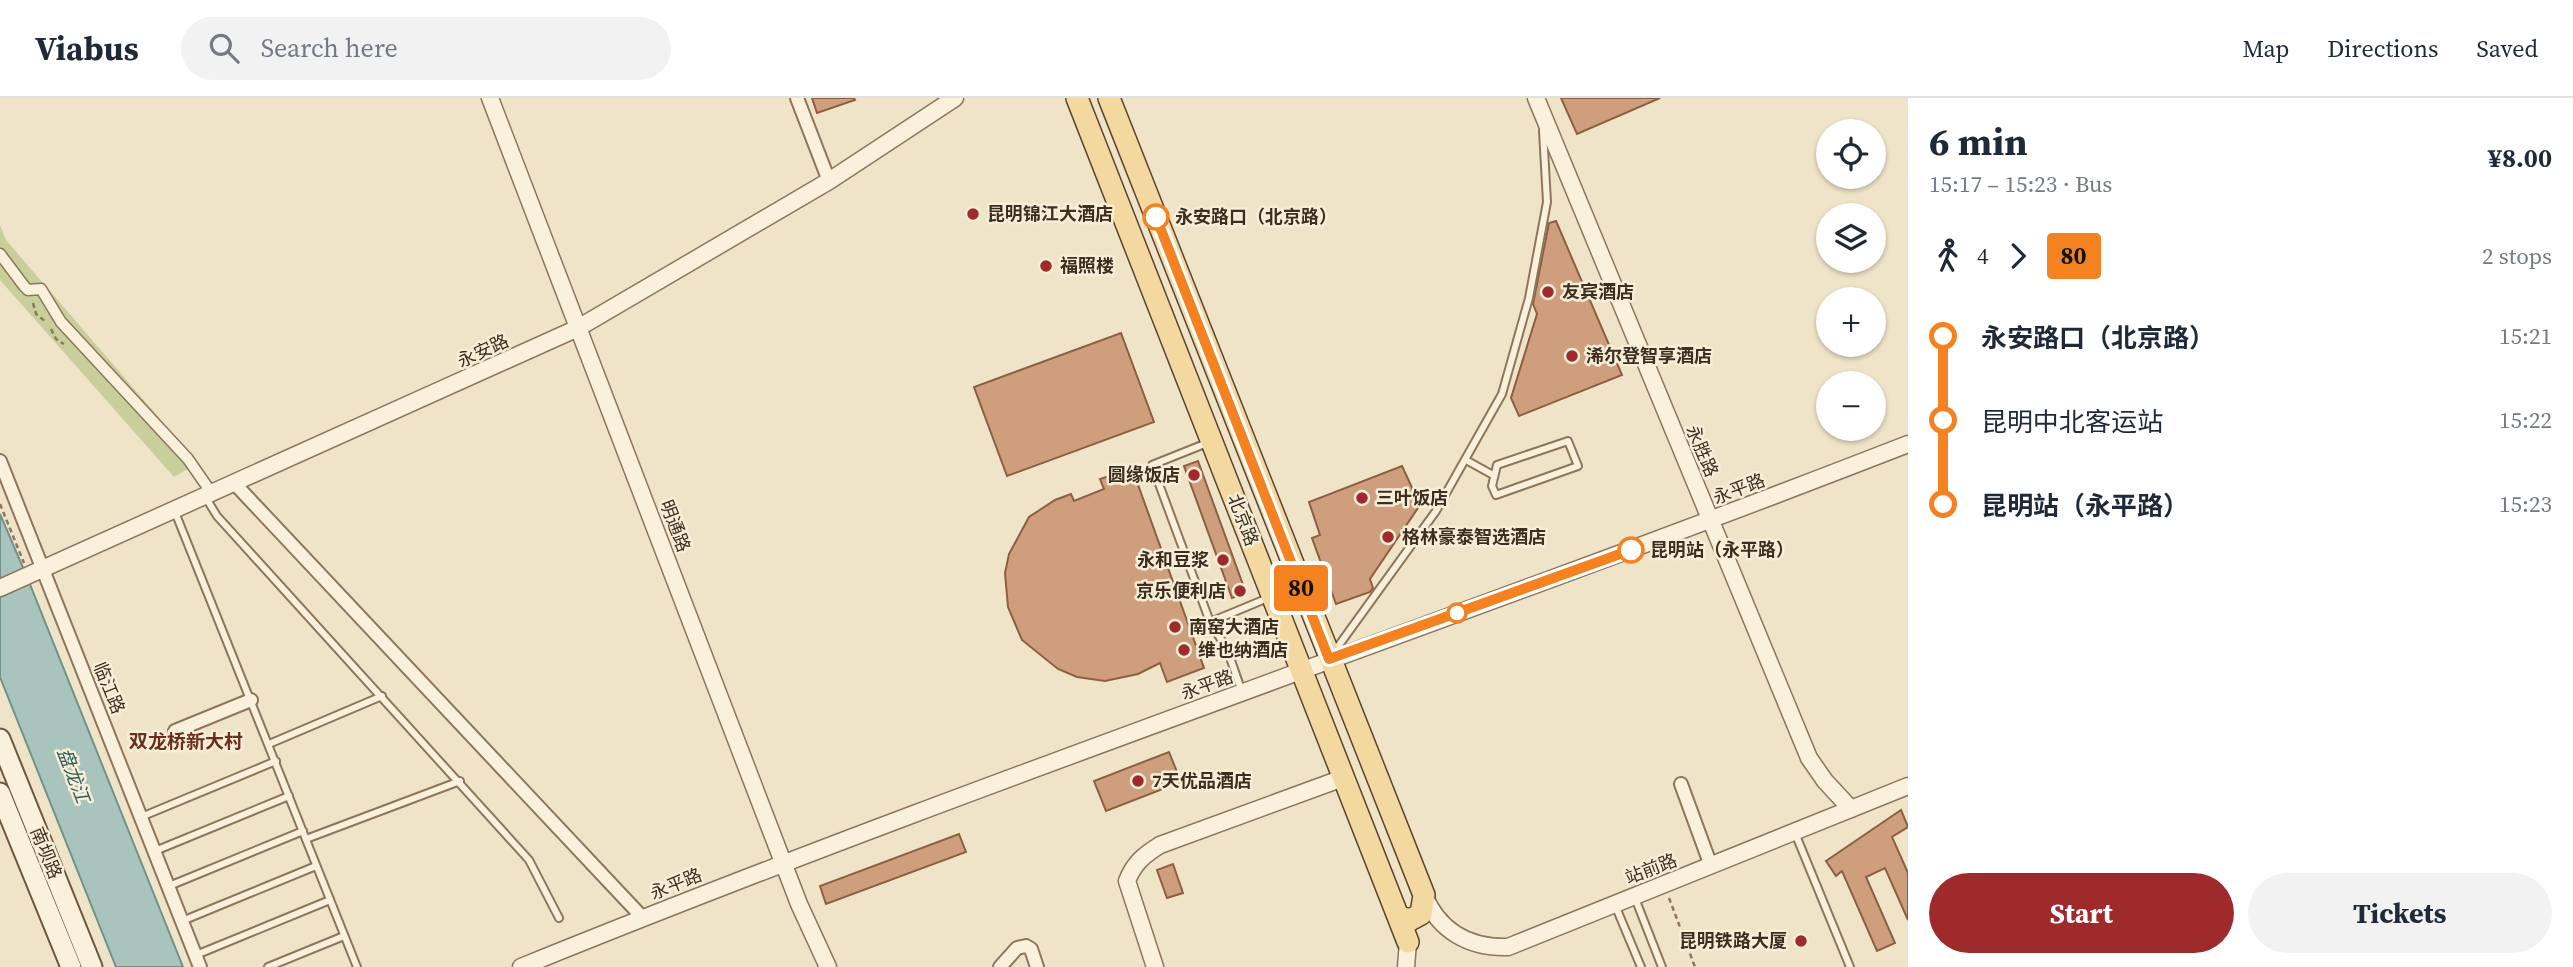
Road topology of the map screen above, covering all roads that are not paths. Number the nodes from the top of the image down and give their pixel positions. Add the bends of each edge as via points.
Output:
1 (490, 98) edge
2 (797, 98) edge
3 (955, 98) edge
4 (1077, 98) edge
5 (1109, 98) edge
6 (1539, 105) edge
7 (830, 181) junction
8 (0, 254) edge
9 (578, 328) junction
10 (1212, 441) junction
11 (1908, 444) edge
12 (1466, 460) junction
13 (0, 461) edge
14 (1493, 475) junction
15 (236, 485) junction
16 (210, 497) junction
17 (175, 512) junction
18 (1710, 521) junction
19 (33, 575) junction
20 (0, 589) edge
21 (1273, 596) junction
22 (1210, 622) junction
23 (1329, 659) junction
24 (1303, 670) junction
25 (1242, 692) junction
26 (382, 696) junction
27 (251, 700) junction
28 (175, 731) dead end
29 (0, 739) edge
30 (269, 744) junction
31 (276, 761) junction
32 (1343, 778) junction
33 (460, 781) junction
34 (1681, 784) dead end
35 (1908, 786) edge
36 (0, 793) edge
37 (289, 796) junction
38 (1852, 809) junction
39 (141, 817) junction
40 (303, 831) junction
41 (1795, 832) junction
42 (306, 839) junction
43 (155, 851) junction
44 (783, 862) junction
45 (316, 866) junction
46 (1711, 866) junction
47 (168, 886) junction
48 (1424, 895) junction
49 (1634, 896) junction
50 (330, 900) junction
51 (1615, 904) junction
52 (1399, 917) junction
53 (559, 918) dead end
54 (643, 918) junction
55 (182, 921) junction
56 (344, 936) junction
57 (1408, 942) joint
58 (198, 961) edge
59 (71, 967) edge
60 (92, 967) edge
61 (268, 967) edge
62 (357, 967) edge
63 (521, 967) edge
64 (828, 967) edge
65 (1000, 967) edge
66 (1037, 967) edge
67 (1155, 967) edge
68 (1406, 967) edge
69 (1641, 967) edge
70 (1662, 967) edge
71 (1850, 967) edge

1 - 9 street, 明通路
2 - 7 street
3 - 7 street, 永安路
4 - 10 main road, 北京路
5 - 23 main road, 北京路
6 - 12 lane via 1547,202 1529,298 1502,394
6 - 18 street, 永胜路
7 - 9 street, 永安路
8 - 16 street via 24,286 40,289 61,321 188,459
9 - 15 street, 永安路
9 - 44 street, 明通路
10 - 21 main road, 北京路
10 - 22 lane via 1152,465
11 - 18 street, 永平路
12 - 14 lane
12 - 23 lane via 1412,545
13 - 19 street, 临江路
14 - 14 lane via 1496,495 1578,466 1568,440 1497,465
15 - 16 street, 永安路
15 - 54 street
16 - 17 street, 永安路
16 - 26 lane via 217,516
17 - 19 street, 永安路
17 - 27 lane
18 - 23 street, 永平路
18 - 38 street, 永胜路 via 1810,758
19 - 20 street, 永安路
19 - 39 street, 临江路
21 - 22 lane
21 - 24 main road, 北京路
22 - 25 lane via 1227,649
23 - 24 street, 永平路
23 - 48 main road, 北京路
24 - 25 street, 永平路
24 - 32 main road, 北京路
25 - 44 street, 永平路
26 - 30 lane
26 - 33 lane
27 - 28 street
27 - 30 lane
29 - 60 main road, 南坝路
30 - 31 lane
31 - 37 lane
31 - 39 lane
32 - 52 main road, 北京路
32 - 67 street via 1160,845 1142,856 1127,881
33 - 42 lane
33 - 53 lane via 529,860
34 - 46 street
35 - 38 street, 站前路
36 - 59 main road, 南坝路
37 - 40 lane
37 - 43 lane
38 - 41 street, 站前路
39 - 43 street, 临江路
40 - 42 lane
40 - 47 lane
41 - 46 street, 站前路
41 - 71 lane
42 - 45 lane
43 - 47 street, 临江路
44 - 54 street, 永平路
44 - 64 street, 明通路
45 - 50 lane
45 - 55 lane
46 - 49 street, 站前路
47 - 55 street, 临江路
48 - 51 street, 站前路 via 1434,915 1450,931 1472,943 1497,948
48 - 52 main road via 1421,914 1410,920
49 - 51 street, 站前路
49 - 70 lane
50 - 56 lane
50 - 58 lane
51 - 69 lane
52 - 57 main road, 北京路
54 - 63 street, 永平路
55 - 58 street, 临江路
56 - 61 lane
56 - 62 lane
57 - 68 street
65 - 66 street via 1017,948 1026,946

